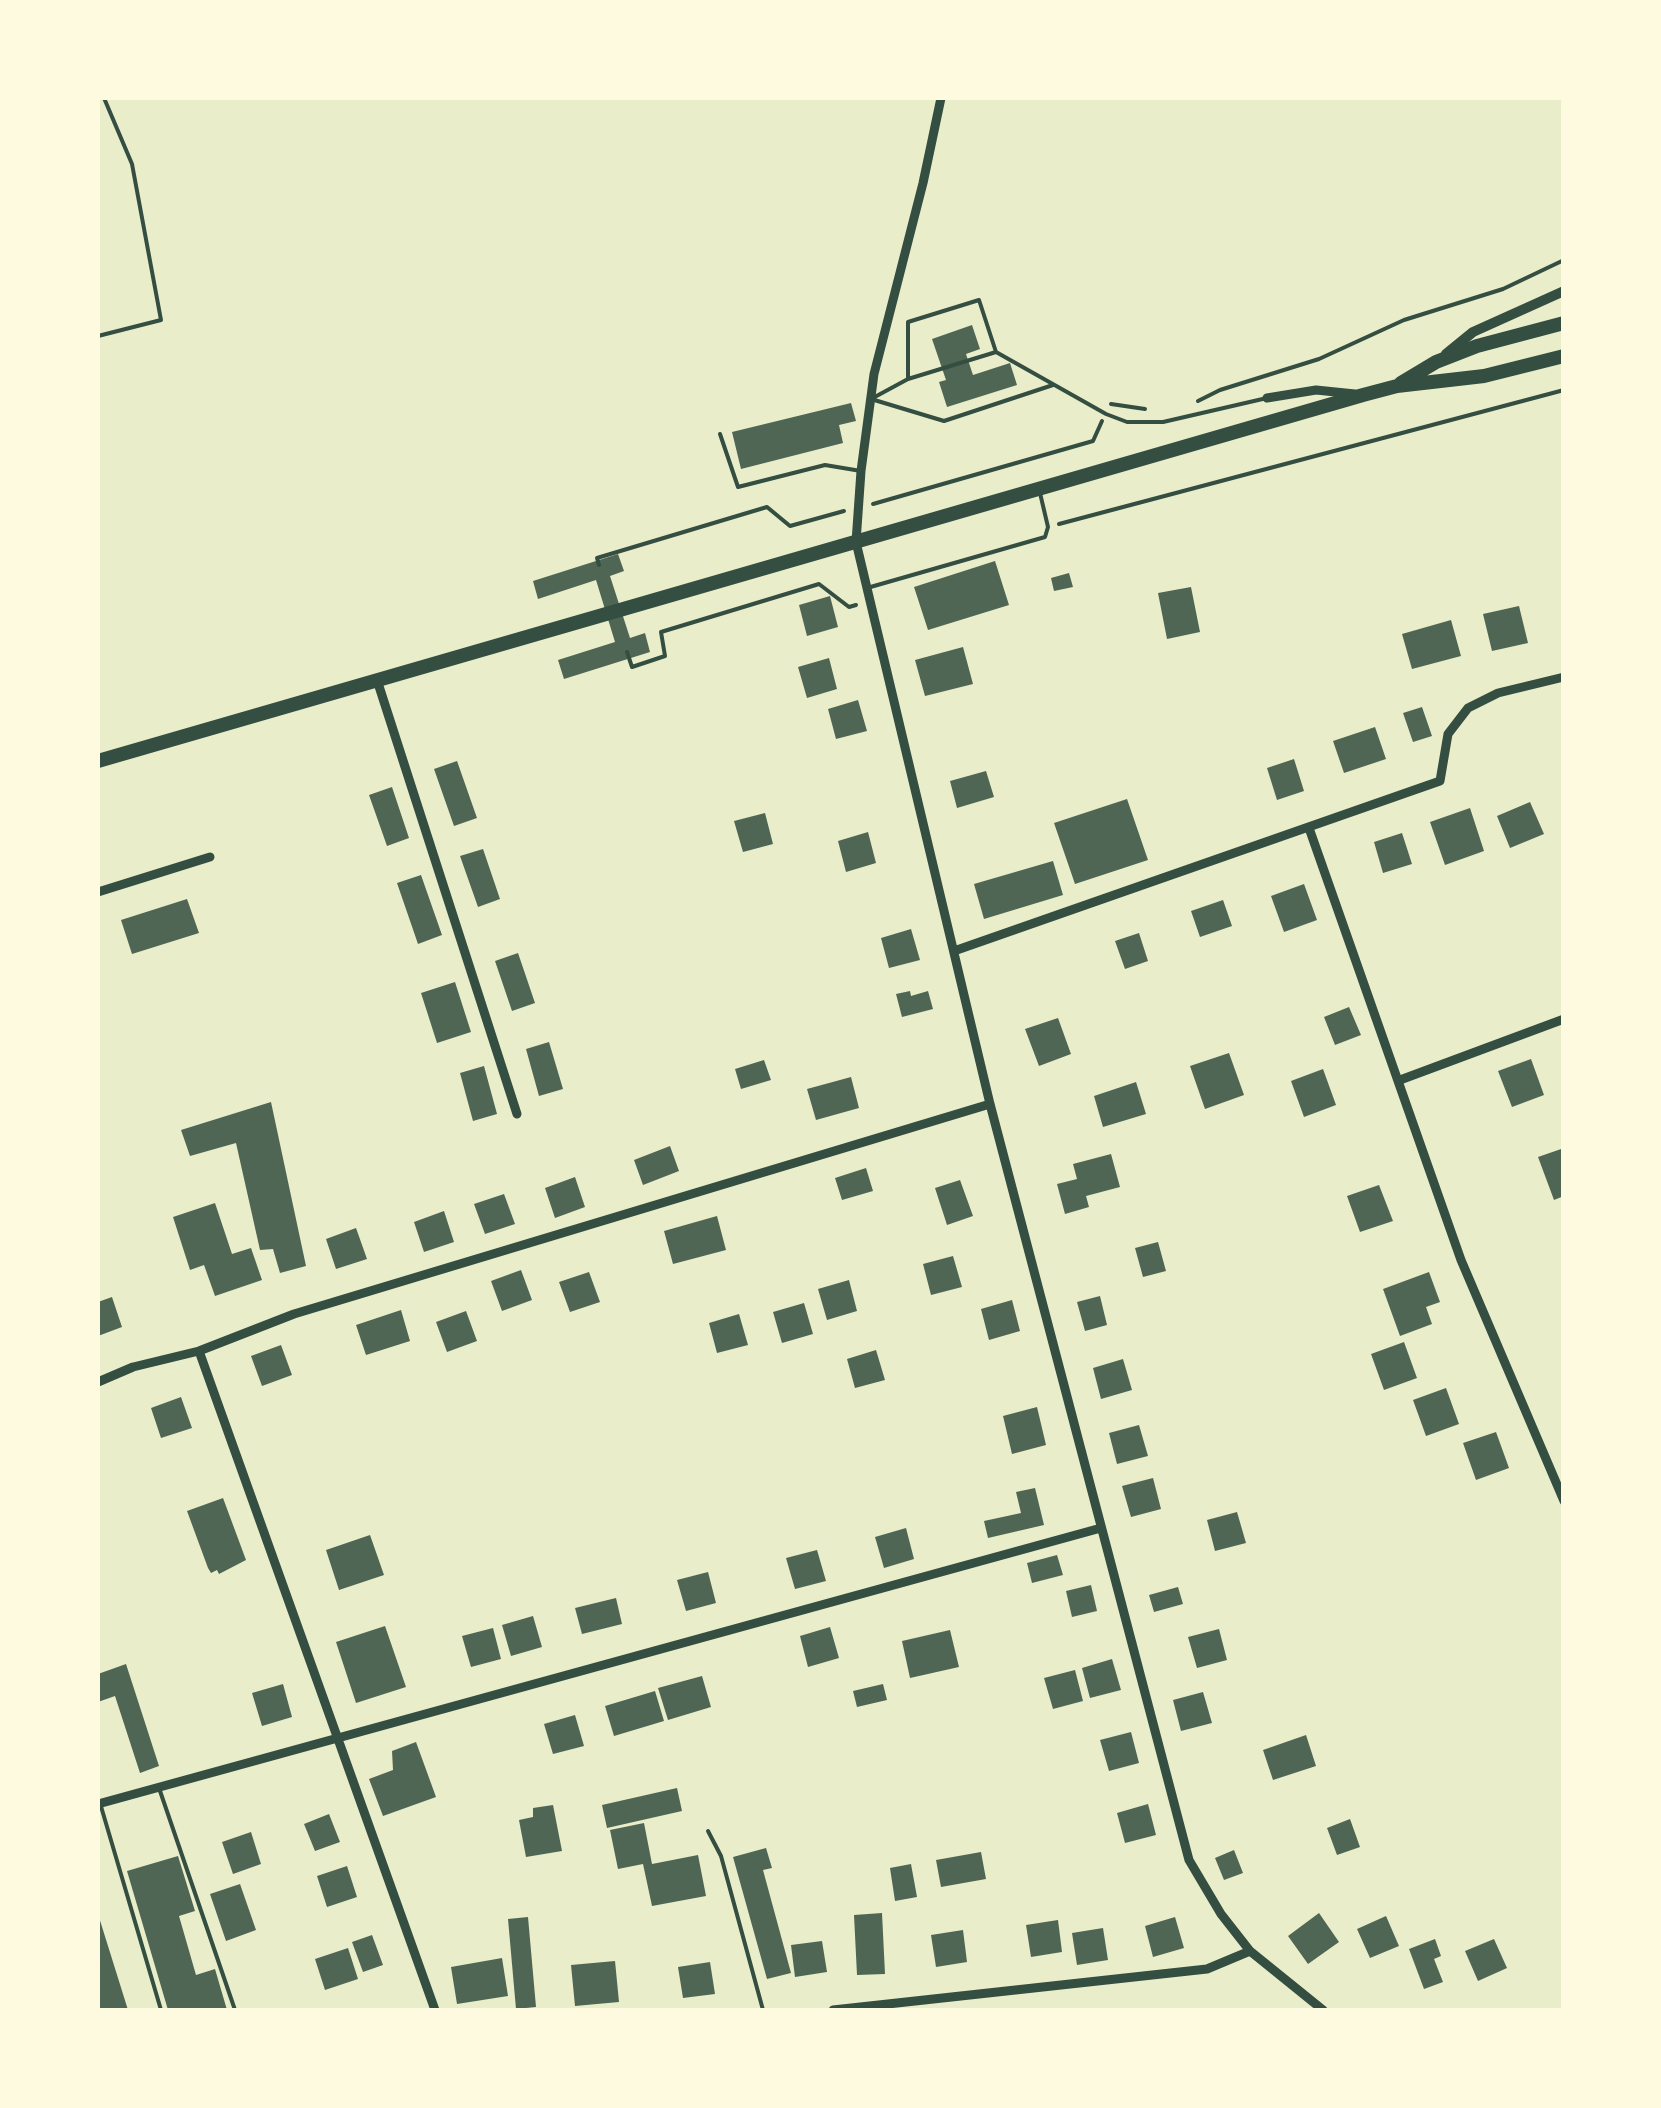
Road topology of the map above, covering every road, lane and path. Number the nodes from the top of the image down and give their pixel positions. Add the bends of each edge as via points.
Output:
1 (104, 98) edge
2 (940, 98) edge
3 (1564, 260) edge
4 (1564, 291) edge
5 (1564, 323) edge
6 (98, 336) edge
7 (996, 352) junction
8 (1564, 356) edge
9 (1436, 362) junction
10 (908, 379) junction
11 (1053, 385) junction
12 (1396, 386) junction
13 (1564, 390) edge
14 (1363, 395) junction
15 (1267, 398) joint
16 (871, 399) junction
17 (1193, 404) dead end
18 (1157, 412) dead end
19 (1106, 414) junction
20 (720, 434) dead end
21 (861, 471) junction
22 (1039, 490) junction
23 (859, 507) junction
24 (1048, 527) junction
25 (856, 542) junction
26 (599, 565) dead end
27 (867, 588) junction
28 (871, 601) junction
29 (627, 652) dead end
30 (1564, 677) edge
31 (377, 680) junction
32 (98, 761) edge
33 (1309, 828) junction
34 (210, 856) dead end
35 (98, 892) edge
36 (954, 951) junction
37 (1564, 1019) edge
38 (1400, 1080) junction
39 (990, 1104) junction
40 (517, 1114) dead end
41 (200, 1351) junction
42 (98, 1382) edge
43 (1564, 1501) edge
44 (1100, 1528) junction
45 (337, 1740) junction
46 (159, 1788) junction
47 (99, 1804) edge
48 (708, 1831) dead end
49 (1250, 1951) junction
50 (160, 2010) edge
51 (235, 2010) edge
52 (435, 2010) edge
53 (763, 2010) edge
54 (833, 2010) edge
55 (1324, 2010) edge

1 - 6 path via 132,164 161,320
2 - 16 street
3 - 17 path
4 - 9 street via 1473,332
5 - 9 highway
7 - 10 lane
7 - 10 lane via 979,300 908,322
7 - 11 lane
8 - 12 highway via 1484,376
9 - 12 highway
10 - 16 lane
11 - 16 lane via 944,420
11 - 19 lane
12 - 14 highway
13 - 24 path
14 - 15 street via 1316,390
14 - 22 highway
15 - 19 lane via 1163,422
16 - 21 street
18 - 19 path via 1112,402
19 - 23 path via 1093,440
20 - 21 lane via 738,487 824,465
21 - 23 street
22 - 24 lane
22 - 25 highway
23 - 25 street
23 - 26 path via 790,526 766,507 597,558
24 - 27 lane via 1045,536
25 - 27 street
25 - 31 highway
27 - 28 street
28 - 29 path via 849,607 819,584 661,632 666,656 632,667
28 - 36 street
30 - 33 street via 1498,693 1468,708 1448,734 1440,781
31 - 32 highway
31 - 40 street
33 - 36 street
33 - 38 street
34 - 35 street
36 - 39 street
37 - 38 street
38 - 43 street via 1462,1260
39 - 41 street via 294,1314
39 - 44 street
41 - 42 street
41 - 45 street
44 - 45 street
44 - 49 street via 1189,1860
45 - 46 street
45 - 52 street
46 - 47 street
46 - 51 lane
47 - 50 lane
48 - 53 lane via 721,1856
49 - 54 street via 1207,1968
49 - 55 street

